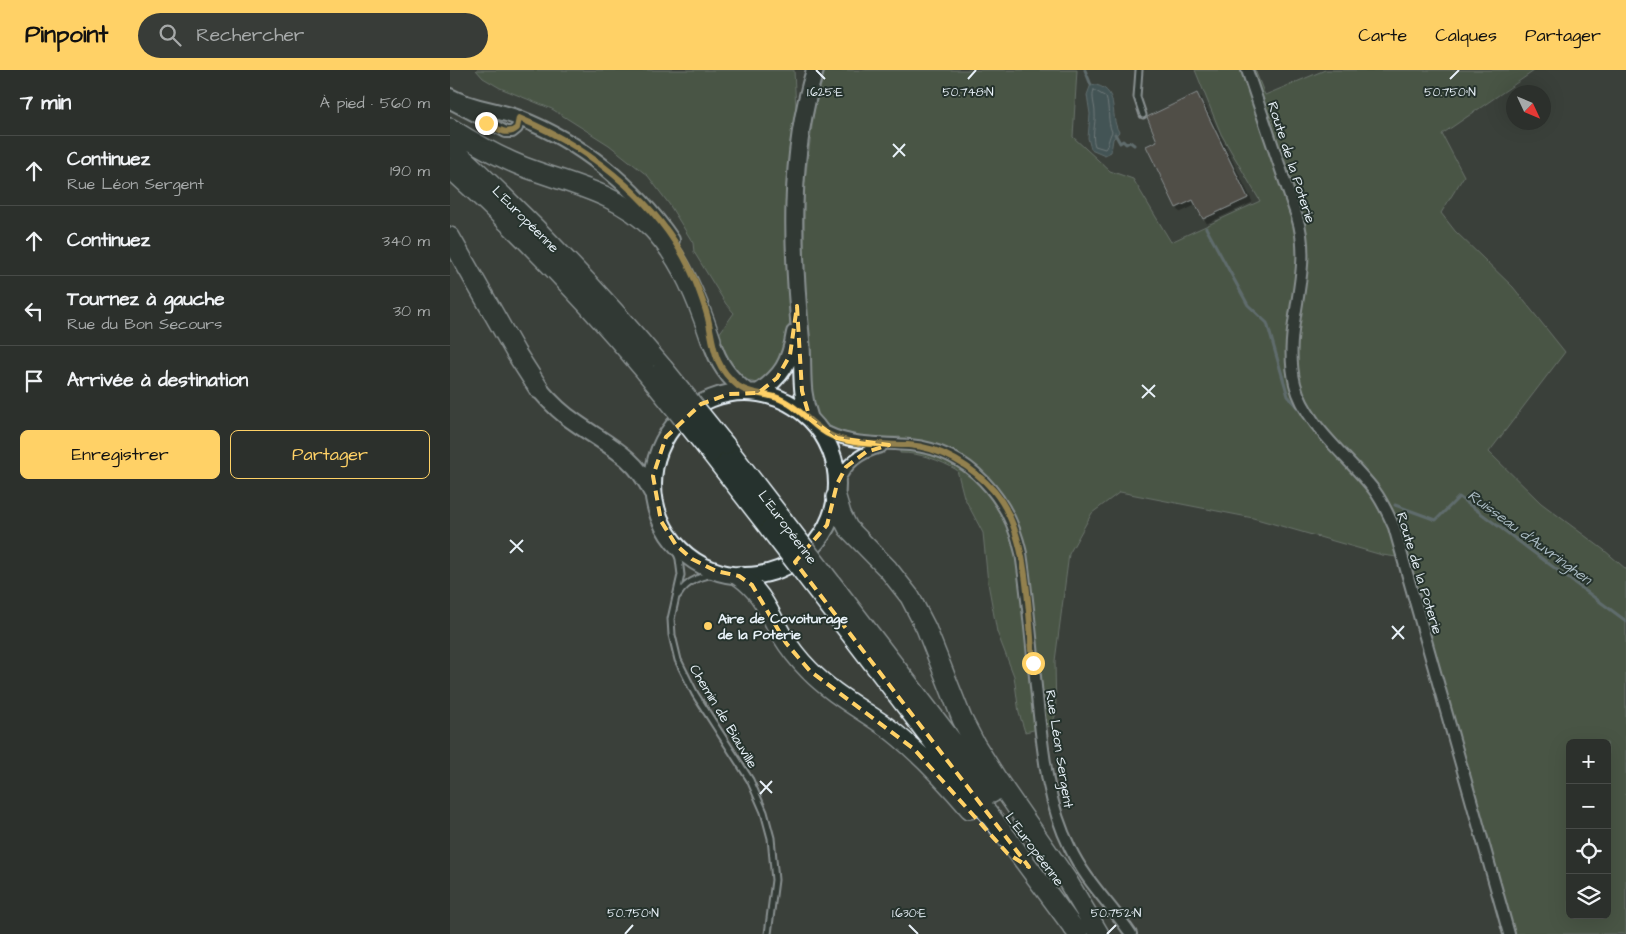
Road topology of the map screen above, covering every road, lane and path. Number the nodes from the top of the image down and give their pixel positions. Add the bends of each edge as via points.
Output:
1 (814, 70) edge
2 (1139, 70) edge
3 (1247, 70) edge
4 (450, 96) edge
5 (450, 103) edge
6 (1143, 115) dead end
7 (519, 118) junction
8 (450, 128) edge
9 (450, 146) edge
10 (450, 168) edge
11 (450, 237) edge
12 (450, 255) edge
13 (797, 306) junction
14 (711, 340) junction
15 (655, 370) junction
16 (539, 389) junction
17 (752, 393) junction
18 (814, 423) junction
19 (889, 445) junction
20 (836, 490) junction
21 (654, 494) junction
22 (672, 540) junction
23 (730, 574) junction
24 (831, 595) junction
25 (677, 597) junction
26 (1029, 867) junction
27 (768, 934) edge
28 (1078, 934) edge
29 (1098, 934) edge
30 (1131, 934) edge
31 (1509, 934) edge

1 - 13 main road via 803,116 795,188
2 - 6 lane via 1137,97
3 - 31 street, Route de la Poterie via 1302,238 1303,267 1292,344 1292,370 1297,390 1314,421 1378,496 1394,527
4 - 7 main road
5 - 7 street via 506,132 517,128
7 - 14 main road via 585,154 625,184 650,211 677,247 694,279 709,323
8 - 14 highway via 500,157 603,194 638,215 665,243 682,271
9 - 15 highway, L'Européenne via 567,260 624,322
10 - 15 highway, L'Européenne
11 - 16 highway
12 - 16 main road via 507,348
13 - 17 main road via 794,342 788,362 777,378
13 - 18 main road via 802,340 803,397
14 - 17 main road via 723,370
15 - 24 highway, L'Européenne, bridge
16 - 21 main road via 569,418 630,460
17 - 18 main road via 784,401
17 - 21 main road via 712,398 677,422 666,436 657,459 653,476
18 - 19 street via 843,439
18 - 20 main road via 831,452
19 - 20 street via 854,458 846,467
19 - 30 street, Rue Léon Sergent via 921,447 960,462 995,492 1007,511 1021,553 1041,736 1055,812 1078,863
20 - 23 main road via 832,514 824,530 801,557 769,573
20 - 29 highway via 848,528 910,597 926,628 959,714 975,744 1067,880
21 - 22 main road via 661,521
22 - 23 main road via 706,568
22 - 25 lane, Chemin de Biauville via 681,570
23 - 25 lane via 705,575 684,587
23 - 26 highway via 758,592 786,643 810,671 914,749 1008,854
24 - 26 highway, L'Européenne
24 - 29 highway, L'Européenne via 1042,858
25 - 27 lane, Chemin de Biauville via 671,627 678,660 695,694 750,780 766,820 775,880
26 - 28 highway, L'Européenne

